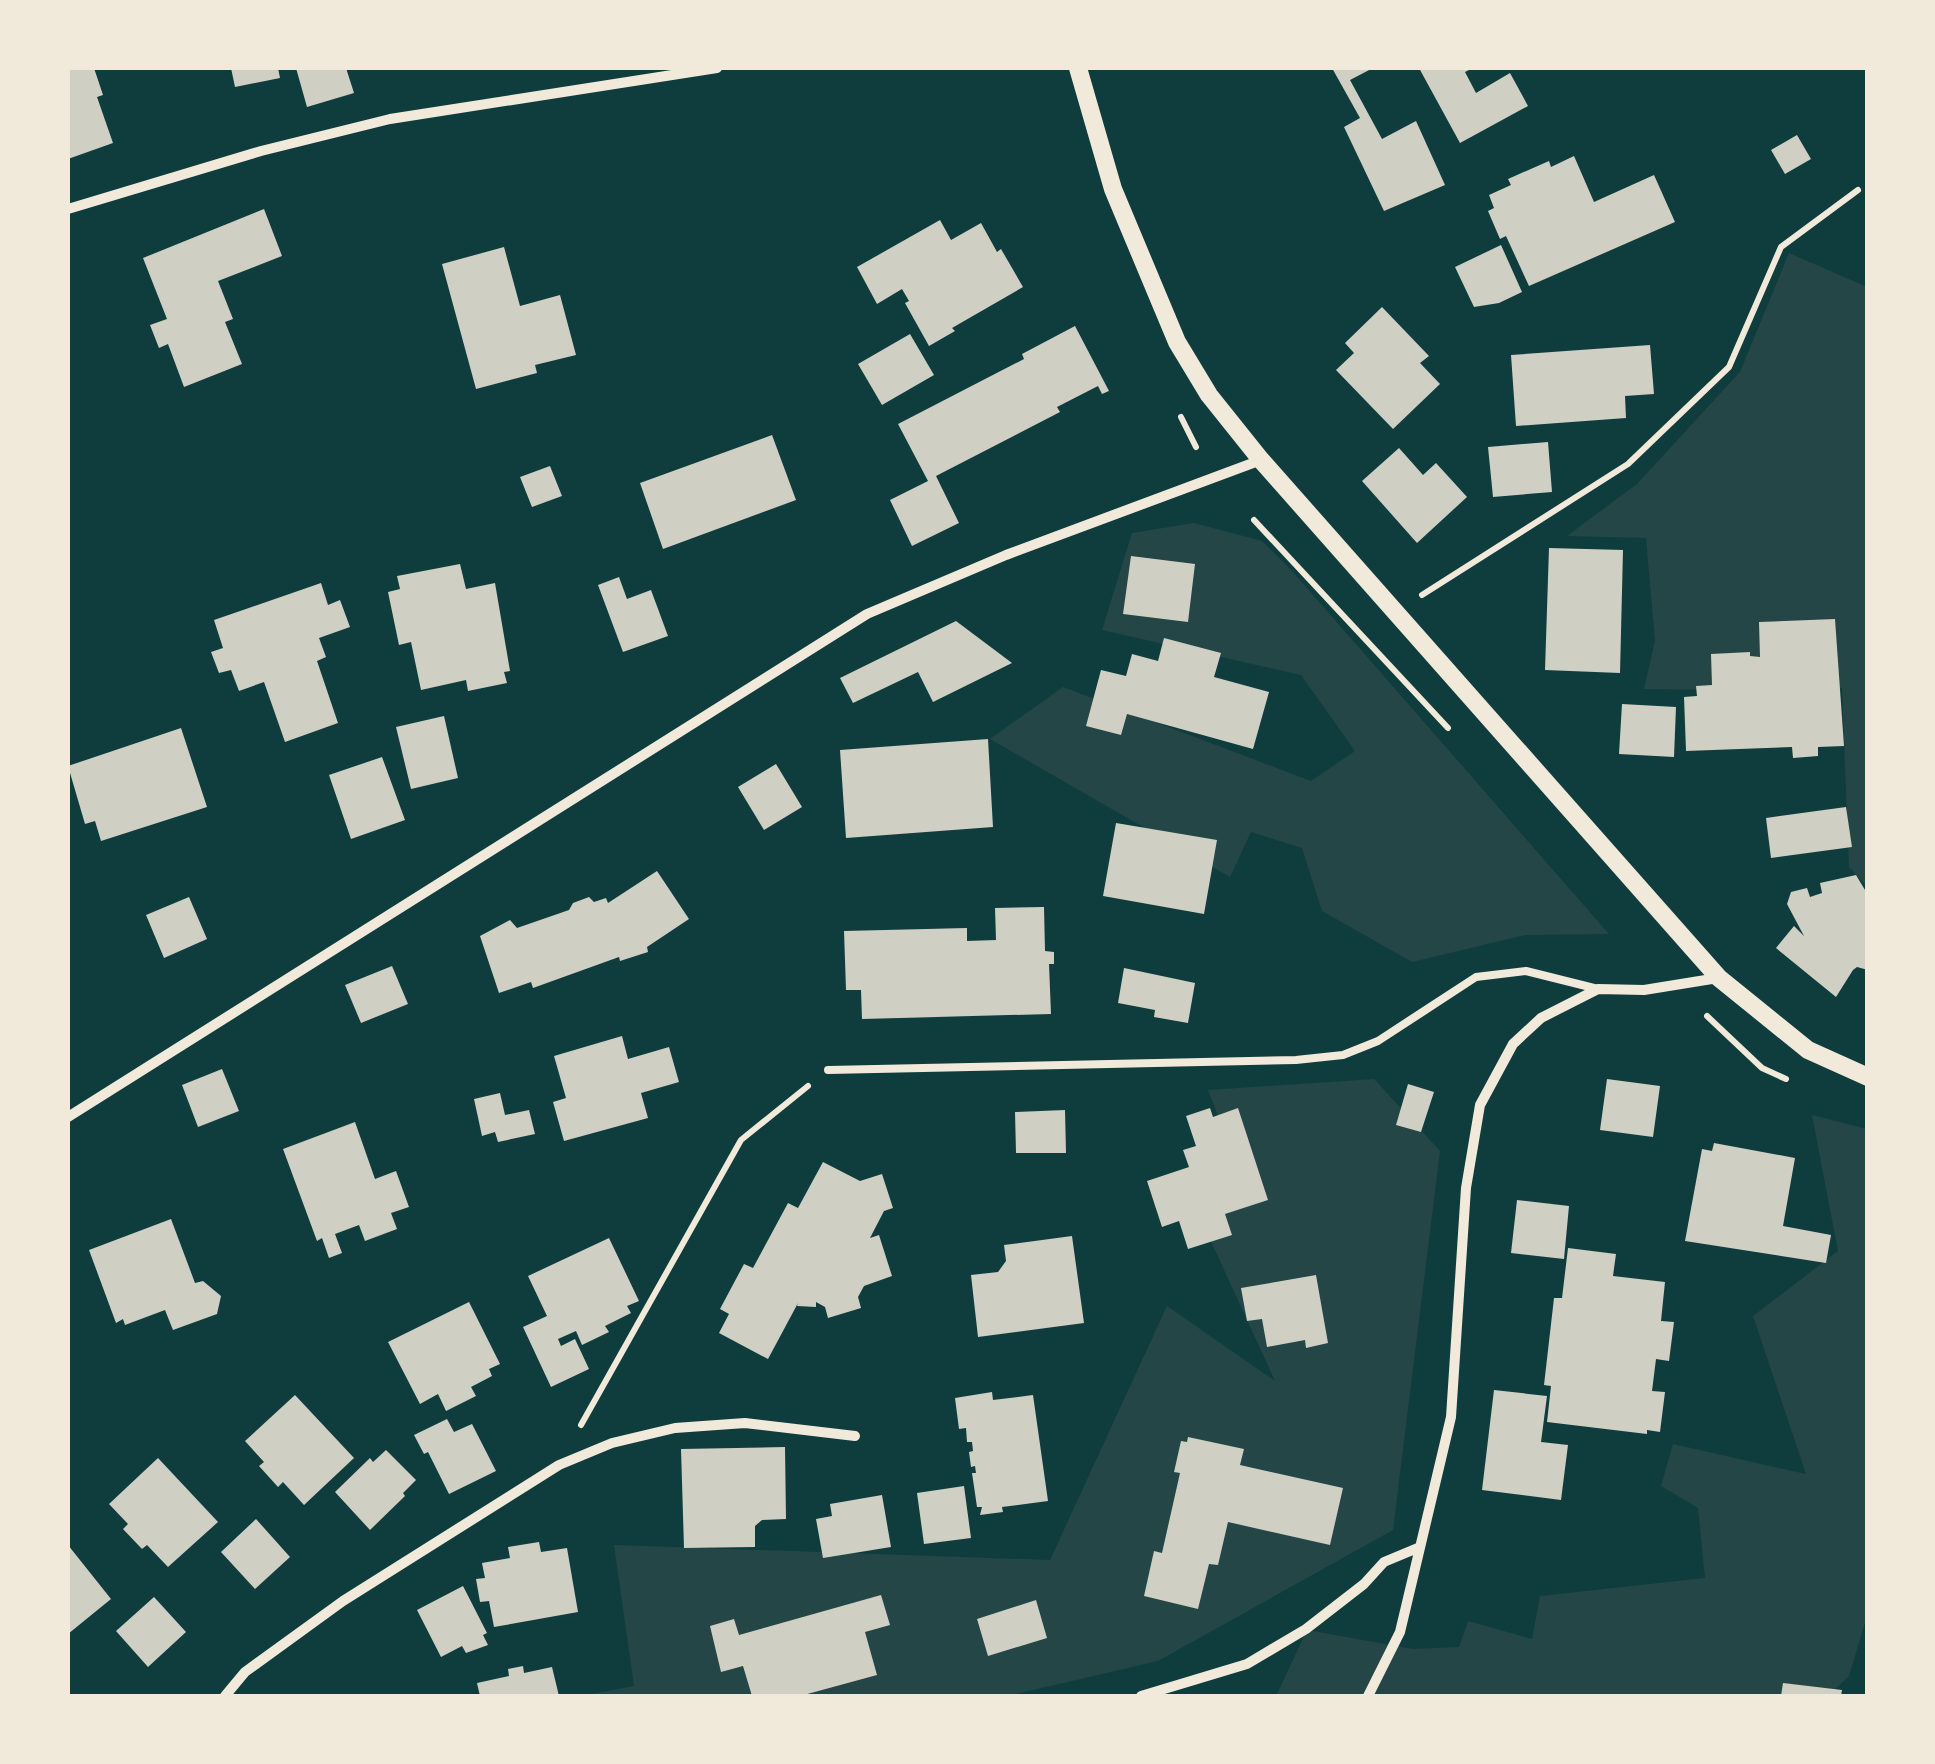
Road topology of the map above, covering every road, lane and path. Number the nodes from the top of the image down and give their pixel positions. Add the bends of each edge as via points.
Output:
1 (718, 68) edge
2 (1078, 68) edge
3 (1858, 190) dead end
4 (68, 210) edge
5 (1261, 460) junction
6 (1396, 613) junction
7 (1720, 978) junction
8 (1598, 990) junction
9 (828, 1070) joint
10 (1868, 1077) edge
11 (68, 1116) edge
12 (856, 1436) dead end
13 (559, 1465) junction
14 (1420, 1547) junction
15 (225, 1696) edge
16 (1141, 1696) edge
17 (1368, 1696) edge

1 - 4 street via 390,119
2 - 5 street via 1113,189 1177,342
3 - 6 path via 1781,246 1729,367 1628,464
5 - 6 street
5 - 11 street via 867,614
6 - 7 street
7 - 8 street
7 - 10 street via 1808,1050
8 - 9 lane via 1526,972 1476,977 1378,1041 1343,1055
8 - 14 street via 1540,1018 1513,1044 1480,1105 1466,1188 1451,1417
9 - 13 path via 741,1140
12 - 13 street via 745,1424 675,1428
13 - 15 street via 343,1601 245,1672
14 - 16 street via 1384,1562 1306,1629 1247,1664
14 - 17 street via 1400,1632

